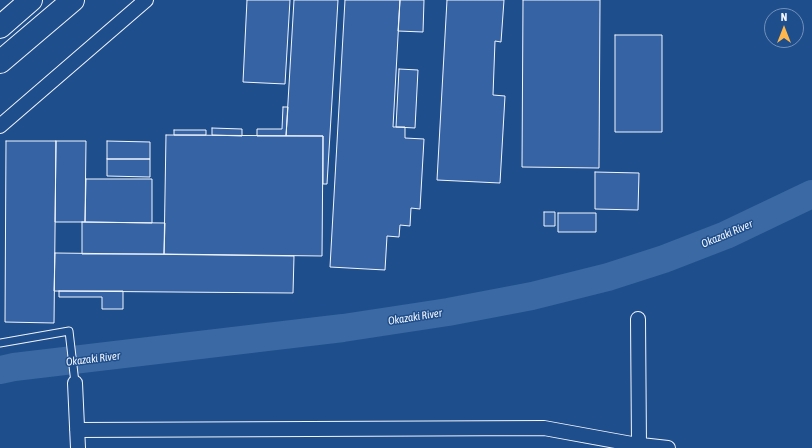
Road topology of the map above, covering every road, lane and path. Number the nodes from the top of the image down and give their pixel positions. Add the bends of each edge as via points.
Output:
1 (31, 0) edge
2 (73, 0) edge
3 (146, 0) edge
4 (0, 27) edge
5 (0, 62) edge
6 (0, 126) edge
7 (638, 319) dead end
8 (0, 343) edge
9 (75, 383) joint
10 (77, 430) junction
11 (634, 446) edge
12 (78, 448) edge
13 (668, 448) edge

1 - 4 highway
2 - 5 highway
3 - 6 street
7 - 11 street
8 - 9 lane via 69,331
9 - 10 street
10 - 11 street via 544,428
10 - 12 street
11 - 13 street

